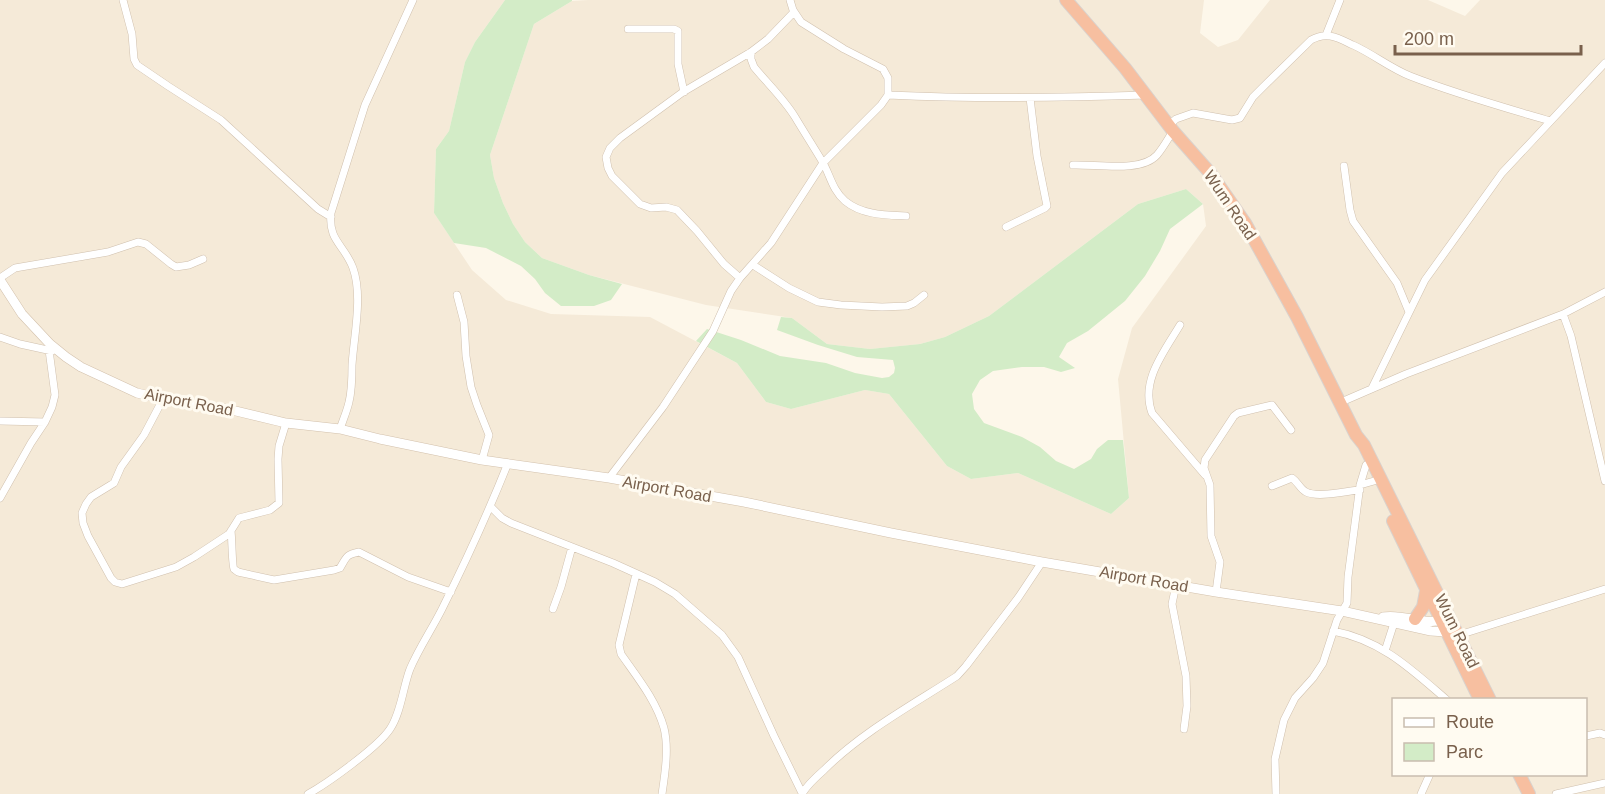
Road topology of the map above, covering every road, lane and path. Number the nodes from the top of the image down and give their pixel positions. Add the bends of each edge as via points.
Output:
1 (123, 0) edge
2 (413, 0) edge
3 (790, 0) edge
4 (1066, 0) edge
5 (1340, 0) edge
6 (794, 12) junction
7 (628, 29) dead end
8 (1326, 35) junction
9 (751, 52) junction
10 (1605, 63) edge
11 (684, 92) junction
12 (888, 95) junction
13 (1146, 95) junction
14 (1030, 98) junction
15 (1550, 121) junction
16 (1171, 128) junction
17 (823, 163) junction
18 (1073, 165) dead end
19 (1344, 166) dead end
20 (906, 216) dead end
21 (331, 217) junction
22 (1006, 227) dead end
23 (203, 259) dead end
24 (753, 265) junction
25 (740, 278) junction
26 (0, 279) edge
27 (1605, 292) edge
28 (924, 295) dead end
29 (457, 296) dead end
30 (1409, 312) junction
31 (1563, 314) junction
32 (1180, 325) dead end
33 (0, 338) edge
34 (49, 350) junction
35 (66, 357) junction
36 (1372, 388) junction
37 (163, 399) junction
38 (1339, 403) junction
39 (0, 421) edge
40 (45, 422) junction
41 (286, 423) junction
42 (340, 429) junction
43 (1291, 430) dead end
44 (1356, 435) junction
45 (482, 460) junction
46 (508, 463) junction
47 (1366, 465) junction
48 (609, 478) junction
49 (1209, 480) junction
50 (1374, 481) junction
51 (1605, 481) edge
52 (1272, 486) dead end
53 (3, 488) edge
54 (1360, 488) junction
55 (0, 498) edge
56 (491, 507) junction
57 (231, 531) junction
58 (572, 547) junction
59 (1042, 562) junction
60 (636, 574) junction
61 (1176, 585) junction
62 (1605, 589) edge
63 (1426, 591) junction
64 (451, 592) junction
65 (1216, 592) junction
66 (553, 609) dead end
67 (1342, 611) junction
68 (1375, 618) junction
69 (1415, 619) junction
70 (1395, 623) junction
71 (1451, 627) junction
72 (1333, 631) junction
73 (1385, 651) junction
74 (1446, 698) edge
75 (1480, 698) edge
76 (1489, 698) edge
77 (1184, 729) dead end
78 (1605, 735) edge
79 (1587, 736) edge
80 (1429, 776) edge
81 (1520, 776) edge
82 (1527, 776) edge
83 (1605, 783) edge
84 (802, 793) edge
85 (308, 794) edge
86 (662, 794) edge
87 (1275, 794) edge
88 (1421, 794) edge
89 (1529, 794) edge
90 (1535, 794) edge
91 (1556, 794) edge

1 - 21 street via 137,65 221,120
2 - 21 street via 365,105
3 - 6 street
4 - 13 highway, Wum Road
5 - 8 street
6 - 9 street
6 - 12 street via 809,28 883,69 888,78
7 - 11 street via 678,31 678,64
8 - 15 street via 1356,46 1408,75
8 - 16 street via 1311,40 1253,97 1239,118 1192,113 1176,119
9 - 11 street
9 - 17 street via 754,67 794,114
10 - 15 street
11 - 25 street via 620,138 606,157 608,168 640,204 676,210
12 - 14 street
12 - 17 street
13 - 14 street
13 - 16 highway, Wum Road
14 - 22 street via 1047,206
15 - 30 street via 1502,173 1425,280
16 - 18 street via 1151,161
16 - 38 highway, Wum Road via 1245,223
17 - 20 street via 844,201 869,213
17 - 24 street
19 - 30 street via 1353,220 1397,283
21 - 42 street via 331,231 353,267 356,281 352,385
23 - 26 street via 176,267 138,242 108,252 15,268
24 - 25 street
24 - 28 street via 818,302 907,306
25 - 48 street via 713,331 663,407
26 - 35 main road, Airport Road via 22,314
27 - 31 street
29 - 45 street via 471,387 489,435
30 - 36 street
31 - 36 street
31 - 51 street
32 - 49 street via 1152,377 1149,404 1152,413
33 - 34 street
34 - 35 street
34 - 40 street via 55,395
35 - 37 main road, Airport Road via 136,393
36 - 38 street
37 - 41 main road, Airport Road
37 - 57 street via 114,483 86,504 82,518 88,536 111,578 122,584 176,567
38 - 44 highway, Wum Road
39 - 40 street
40 - 53 street
41 - 42 main road, Airport Road
41 - 57 street via 279,446 279,503 270,510 239,518
42 - 45 main road, Airport Road
43 - 49 street via 1272,405 1238,412 1205,460
44 - 47 highway, Wum Road
44 - 71 highway, Wum Road
45 - 46 main road, Airport Road
46 - 48 main road, Airport Road
46 - 56 street
47 - 50 highway, Wum Road
47 - 54 street
48 - 59 main road, Airport Road
49 - 65 street via 1211,536 1220,562
50 - 54 street
50 - 63 highway, Wum Road
52 - 54 street via 1293,478 1303,489 1317,494
53 - 55 street
54 - 67 street via 1347,603
56 - 58 street via 511,523
56 - 64 street
57 - 64 street via 232,565 238,572 274,579 334,570 340,568 347,556 359,552 408,577
58 - 60 street
58 - 66 street
59 - 61 main road, Airport Road
59 - 84 street via 957,676 853,745
60 - 84 street via 675,594 722,635 738,657
60 - 86 street via 619,645 657,710 664,730
61 - 65 main road, Airport Road
61 - 77 street via 1172,604 1185,676
62 - 71 street
63 - 69 highway via 1423,607
63 - 71 highway, Wum Road
64 - 85 street via 411,668 391,728
65 - 67 main road, Airport Road
67 - 68 main road, Airport Road
67 - 72 street
68 - 69 main road, Airport Road
68 - 70 main road, Airport Road
69 - 71 main road, Airport Road
70 - 71 main road, Airport Road via 1431,631
70 - 73 street
71 - 75 highway, Wum Road
71 - 76 highway, Wum Road
72 - 73 street via 1366,640
72 - 87 street via 1323,663 1295,698 1284,720 1275,759
73 - 74 street
78 - 79 street
80 - 88 street
81 - 89 highway
82 - 90 highway
83 - 91 street

